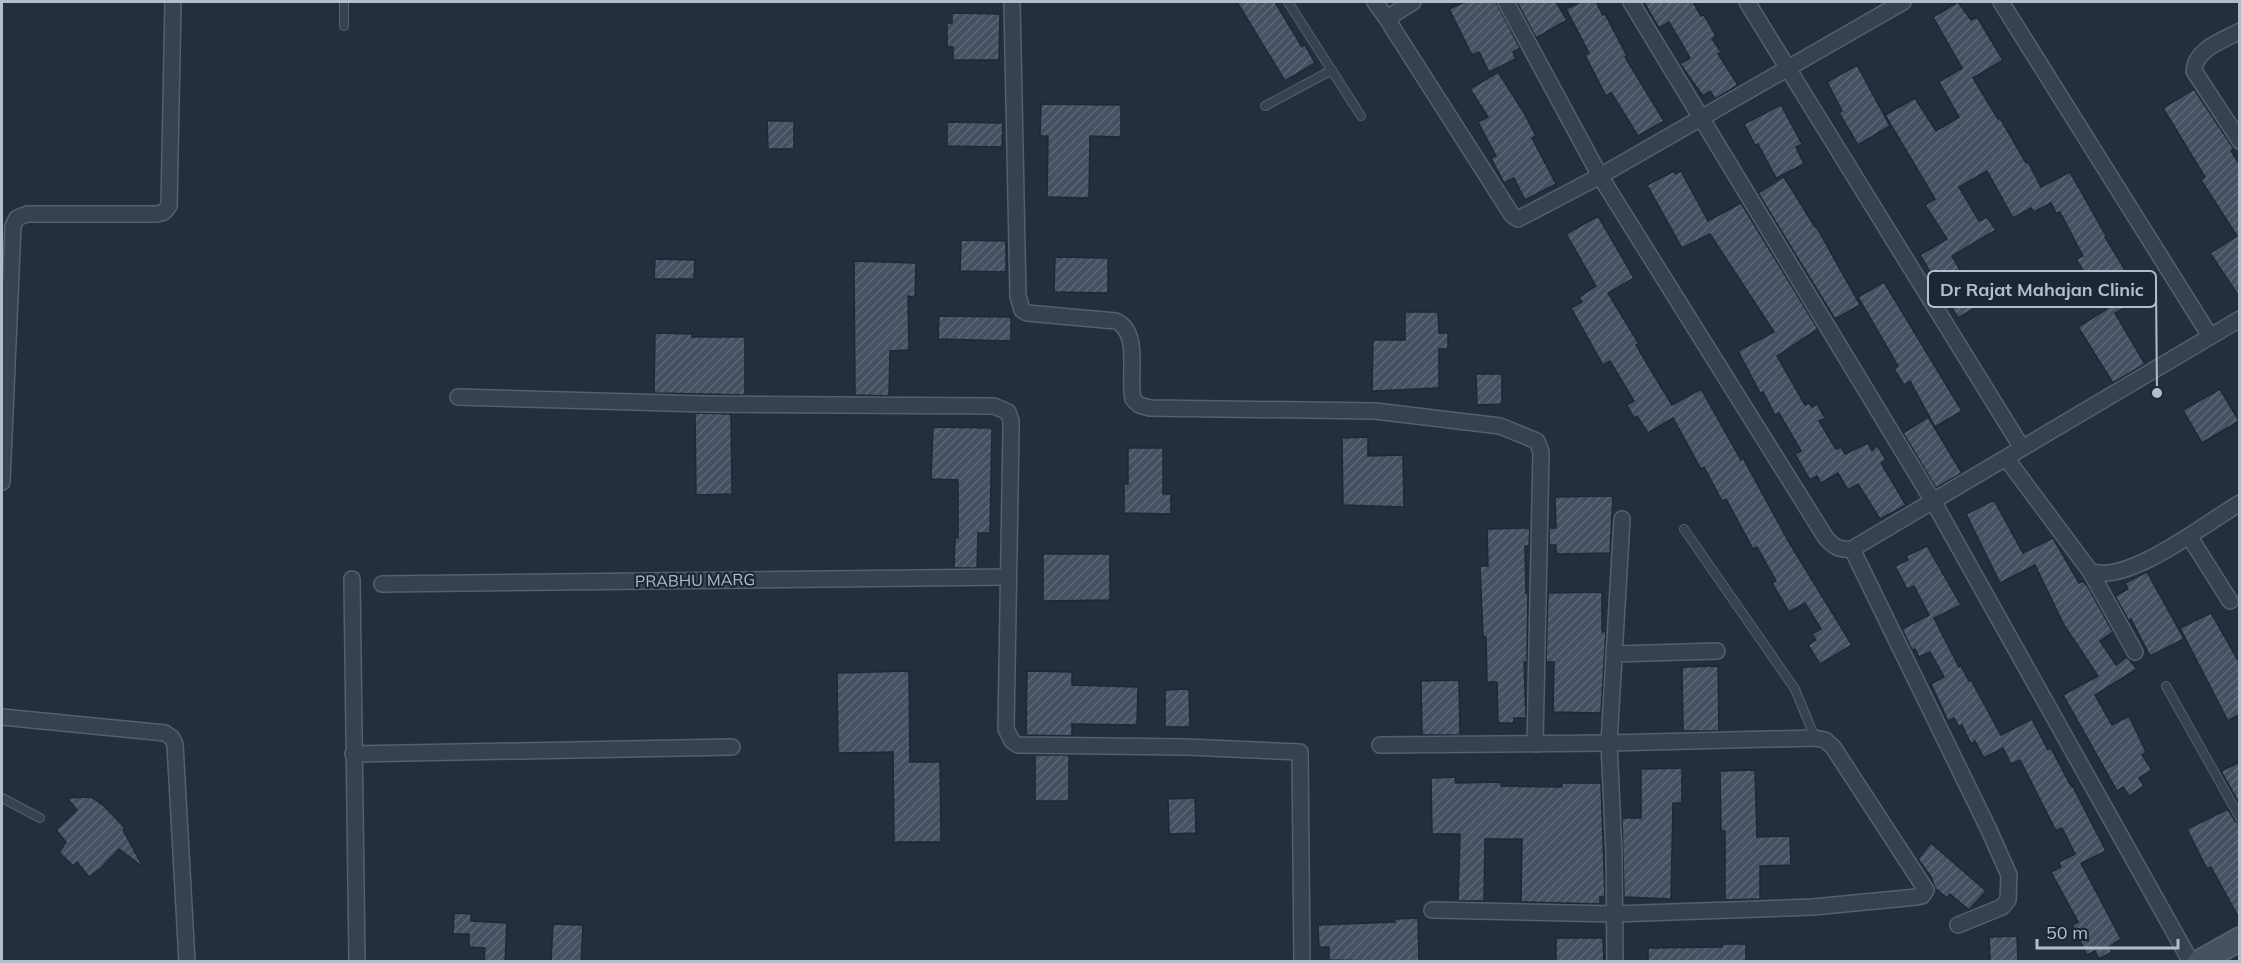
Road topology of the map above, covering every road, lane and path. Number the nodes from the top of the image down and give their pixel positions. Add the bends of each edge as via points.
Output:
1 (173, 2) edge
2 (344, 2) edge
3 (1012, 2) edge
4 (1288, 2) edge
5 (1375, 2) edge
6 (1413, 2) edge
7 (1506, 2) edge
8 (1631, 2) edge
9 (1747, 2) edge
10 (1903, 2) edge
11 (2001, 2) edge
12 (1390, 23) junction
13 (344, 26) dead end
14 (2240, 31) edge
15 (1789, 68) junction
16 (1332, 70) junction
17 (1265, 106) dead end
18 (1361, 116) dead end
19 (1701, 119) junction
20 (2240, 141) edge
21 (1600, 176) junction
22 (2240, 319) edge
23 (2210, 336) junction
24 (459, 397) dead end
25 (2022, 448) junction
26 (2006, 458) junction
27 (2, 482) edge
28 (1933, 501) junction
29 (2240, 503) edge
30 (1622, 519) dead end
31 (1684, 529) dead end
32 (2189, 536) junction
33 (1852, 549) junction
34 (2090, 572) junction
35 (1008, 577) junction
36 (352, 579) dead end
37 (382, 584) dead end
38 (2230, 601) dead end
39 (1718, 651) dead end
40 (2136, 652) dead end
41 (1614, 654) junction
42 (2166, 686) dead end
43 (2, 717) edge
44 (1815, 738) junction
45 (1610, 743) junction
46 (1536, 744) junction
47 (1380, 746) dead end
48 (732, 747) dead end
49 (353, 754) junction
50 (2, 798) edge
51 (40, 818) dead end
52 (2240, 818) edge
53 (1432, 910) dead end
54 (1614, 914) junction
55 (1958, 925) dead end
56 (2240, 939) edge
57 (187, 962) edge
58 (357, 962) edge
59 (1302, 962) edge
60 (1615, 962) edge
61 (2191, 962) edge
62 (2199, 962) edge

1 - 27 street via 169,206 157,214 27,214 17,218 13,226
2 - 13 lane
3 - 46 street via 1018,296 1022,310 1122,323 1131,339 1133,399 1150,408 1375,411 1500,426 1537,441 1541,452
4 - 16 lane
5 - 12 street
6 - 12 street via 1395,12
7 - 21 street
8 - 19 street
9 - 15 street
10 - 15 street
11 - 23 street
12 - 21 street via 1514,218 1523,218
14 - 20 street via 2199,54 2194,62 2194,71
15 - 19 street
15 - 25 street
16 - 17 lane
16 - 18 lane
19 - 21 street
19 - 28 street
21 - 33 street via 1826,538 1840,550
22 - 23 street
23 - 25 street
24 - 35 street via 1002,408 1011,421
25 - 26 street
26 - 28 street
26 - 34 street
28 - 33 street
28 - 61 street
29 - 32 street
30 - 41 street
31 - 44 lane via 1795,689
32 - 34 street via 2124,570 2099,575
32 - 38 street
33 - 55 street via 2009,875 2008,900 2002,906
34 - 40 street
35 - 37 street, PRABHU MARG
35 - 59 street via 1006,729 1018,745 1300,752
36 - 49 street
39 - 41 street
41 - 45 street
42 - 52 lane
43 - 57 street via 165,733 172,738
44 - 45 street
44 - 54 street via 1833,747 1925,887 1925,893 1813,907
45 - 46 street
45 - 54 street
46 - 47 street
48 - 49 street
49 - 58 street
50 - 51 lane
53 - 54 street
54 - 60 street
56 - 62 street

